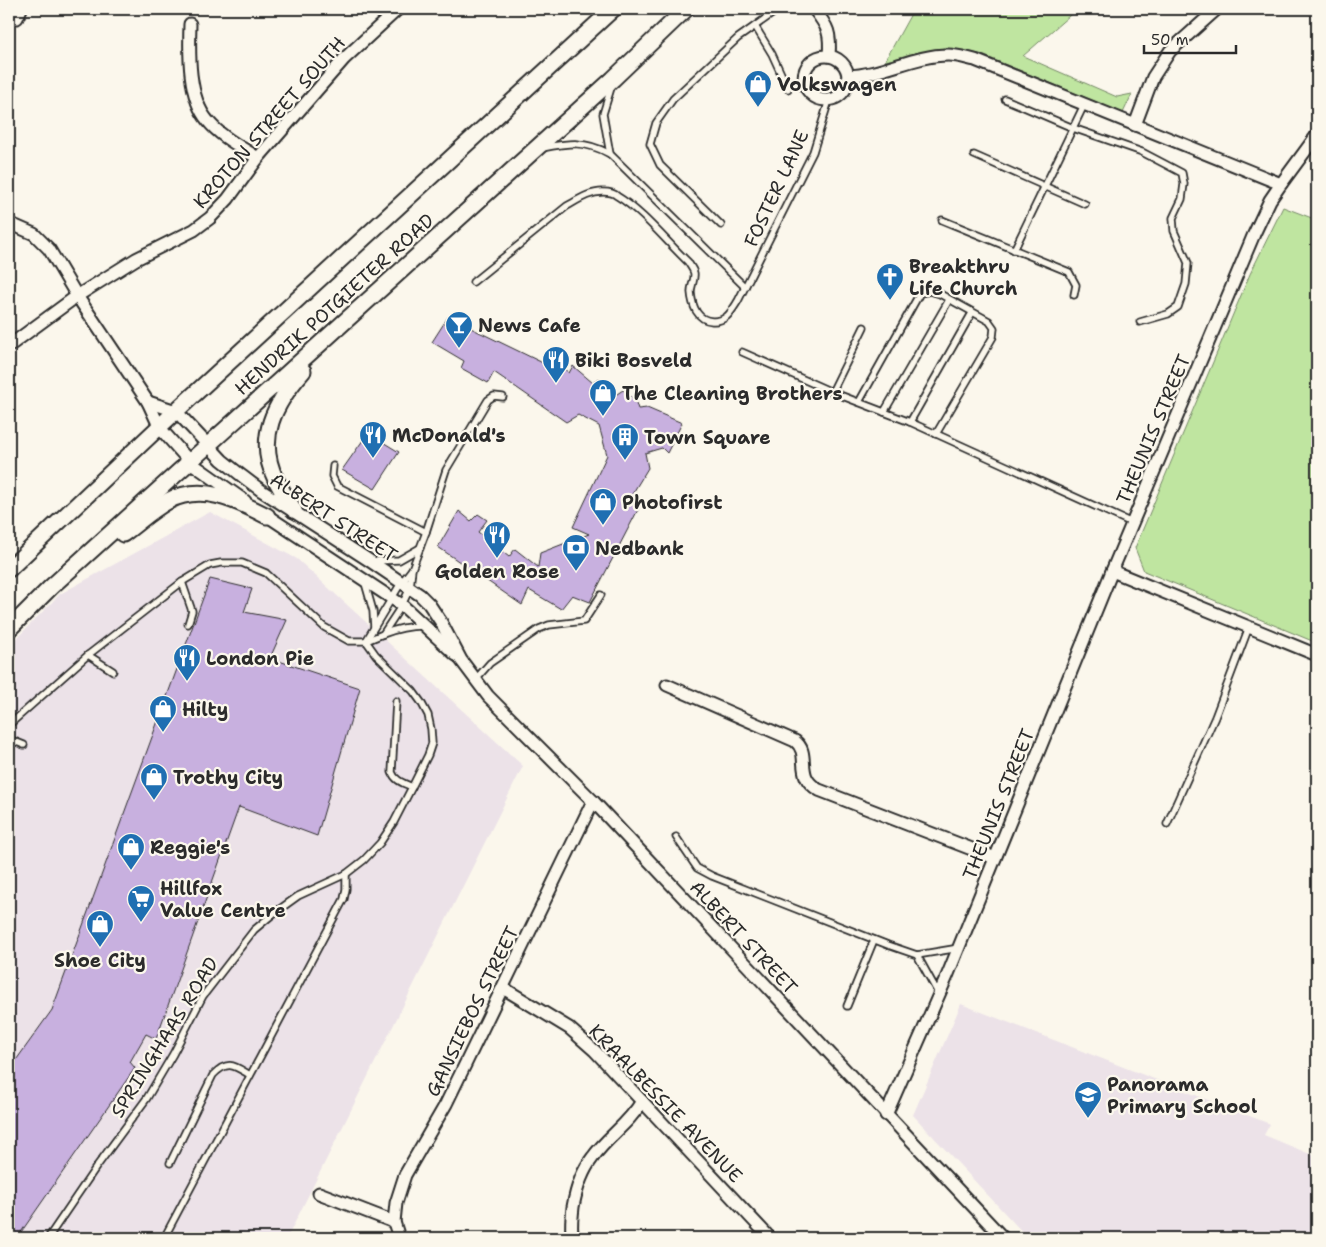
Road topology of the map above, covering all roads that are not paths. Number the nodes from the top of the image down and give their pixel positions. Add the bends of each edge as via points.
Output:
1 (398, 9) edge
2 (613, 9) edge
3 (686, 9) edge
4 (779, 9) edge
5 (814, 9) edge
6 (1217, 9) edge
7 (190, 24) dead end
8 (754, 26) junction
9 (829, 56) junction
10 (848, 76) junction
11 (613, 79) junction
12 (788, 89) dead end
13 (1005, 99) dead end
14 (829, 100) junction
15 (1084, 105) junction
16 (1135, 124) junction
17 (1073, 128) junction
18 (1317, 135) edge
19 (533, 150) junction
20 (610, 154) junction
21 (974, 155) dead end
22 (258, 158) junction
23 (1281, 184) junction
24 (1045, 186) junction
25 (1086, 204) dead end
26 (942, 220) dead end
27 (9, 223) edge
28 (721, 225) dead end
29 (1014, 250) junction
30 (473, 282) dead end
31 (745, 287) junction
32 (1074, 295) dead end
33 (77, 296) junction
34 (949, 300) junction
35 (972, 312) junction
36 (353, 316) junction
37 (1140, 322) dead end
38 (864, 326) dead end
39 (9, 346) edge
40 (742, 352) dead end
41 (832, 392) junction
42 (503, 397) dead end
43 (148, 402) junction
44 (859, 402) junction
45 (176, 411) junction
46 (884, 412) junction
47 (910, 422) junction
48 (160, 428) junction
49 (936, 434) junction
50 (208, 445) junction
51 (190, 462) junction
52 (333, 466) dead end
53 (294, 510) junction
54 (267, 516) junction
55 (1132, 524) junction
56 (426, 532) junction
57 (421, 548) junction
58 (370, 561) junction
59 (9, 569) edge
60 (412, 570) junction
61 (1112, 571) junction
62 (364, 581) junction
63 (182, 582) junction
64 (405, 586) junction
65 (51, 587) junction
66 (601, 595) dead end
67 (392, 598) junction
68 (402, 605) junction
69 (188, 624) dead end
70 (424, 626) junction
71 (374, 627) junction
72 (1249, 627) junction
73 (9, 629) edge
74 (383, 634) junction
75 (366, 641) junction
76 (88, 655) junction
77 (1317, 655) edge
78 (461, 660) junction
79 (113, 671) dead end
80 (475, 680) junction
81 (667, 685) dead end
82 (396, 701) dead end
83 (9, 725) edge
84 (9, 739) edge
85 (24, 745) dead end
86 (412, 787) junction
87 (593, 801) junction
88 (1167, 824) dead end
89 (676, 837) dead end
90 (995, 858) junction
91 (346, 874) junction
92 (874, 940) junction
93 (959, 948) junction
94 (917, 955) junction
95 (503, 988) junction
96 (939, 994) junction
97 (847, 1006) dead end
98 (250, 1075) junction
99 (642, 1101) junction
100 (886, 1115) junction
101 (170, 1163) dead end
102 (320, 1193) dead end
103 (394, 1222) junction
104 (48, 1238) edge
105 (164, 1238) edge
106 (399, 1238) edge
107 (573, 1238) edge
108 (770, 1238) edge
109 (1003, 1238) edge

1 - 22 street, KROTON STREET SOUTH via 344,59
2 - 45 main road, HENDRIK POTGIETER ROAD
3 - 11 main road, HENDRIK POTGIETER ROAD
4 - 8 lane
5 - 9 street via 830,34
6 - 16 street via 1170,51 1153,77
7 - 22 street via 189,49 199,107 208,122 224,136
8 - 12 lane via 772,54
8 - 28 lane via 673,99 656,124 650,144 660,165
9 - 10 street via 842,63
9 - 14 street via 810,62 804,81 810,94
10 - 14 street via 845,89
10 - 15 street via 936,56 960,56
11 - 19 main road, HENDRIK POTGIETER ROAD
11 - 20 lane via 603,114
13 - 17 lane
14 - 31 lane, FOSTER LANE via 813,152
15 - 16 street
15 - 17 lane
16 - 23 street
17 - 24 lane
17 - 37 lane via 1142,152 1182,173 1182,199 1173,218 1174,231 1188,263 1186,284 1178,307 1163,316
18 - 23 street, THEUNIS STREET
19 - 20 lane via 582,143 597,146
19 - 36 main road, HENDRIK POTGIETER ROAD
20 - 31 lane
21 - 24 lane
22 - 33 street, KROTON STREET SOUTH via 210,218
23 - 55 street, THEUNIS STREET via 1254,234
24 - 25 lane
24 - 29 lane
26 - 29 lane
27 - 33 street, ALBERT STREET via 42,240
29 - 32 lane via 1069,272 1076,285
30 - 31 lane, FOSTER LANE via 567,206 583,197 605,192 616,195 636,211 688,262 694,271 691,291 695,312 704,319 722,320 729,316
33 - 39 street, KROTON STREET SOUTH
33 - 43 street, ALBERT STREET
34 - 35 lane
34 - 44 lane via 930,291 920,293
34 - 46 lane
35 - 47 lane
35 - 49 lane via 989,321 994,328 993,336
36 - 50 main road, HENDRIK POTGIETER ROAD
36 - 53 main road via 286,392 269,427 266,446 271,468
38 - 41 lane
40 - 41 lane
41 - 44 lane
42 - 56 lane via 494,396 488,400 450,462
43 - 45 street
43 - 48 street, ALBERT STREET
44 - 46 lane
45 - 48 main road, HENDRIK POTGIETER ROAD
45 - 50 street, ALBERT STREET
46 - 47 lane
47 - 49 lane
48 - 51 street, ALBERT STREET
48 - 59 main road, HENDRIK POTGIETER ROAD
49 - 55 lane
50 - 51 main road, HENDRIK POTGIETER ROAD
50 - 53 street, ALBERT STREET via 242,476
51 - 54 street, ALBERT STREET
51 - 65 main road, HENDRIK POTGIETER ROAD
52 - 56 lane via 332,476 338,486
53 - 58 street, ALBERT STREET
54 - 62 street, ALBERT STREET
54 - 65 main road via 215,494 196,492 178,496
55 - 61 street, THEUNIS STREET
56 - 57 lane
57 - 58 lane via 399,560
57 - 60 lane
58 - 64 street, ALBERT STREET
60 - 64 lane
60 - 64 lane
61 - 72 street
61 - 90 street, THEUNIS STREET
62 - 67 street, ALBERT STREET
62 - 71 lane via 370,596
63 - 69 lane via 192,611
63 - 75 lane via 210,565 242,563 252,566 266,573 337,636 349,641
63 - 76 lane
64 - 67 lane
64 - 68 lane
64 - 78 street, ALBERT STREET via 429,604
65 - 73 main road, HENDRIK POTGIETER ROAD
66 - 80 lane via 584,621 538,629 490,662
67 - 68 street, ALBERT STREET
67 - 71 lane
68 - 70 street, ALBERT STREET
68 - 74 lane
70 - 74 lane via 410,626
70 - 78 street, ALBERT STREET
71 - 75 lane
72 - 77 street
72 - 88 lane via 1215,717
74 - 75 lane
75 - 86 lane, SPRINGHAAS ROAD via 417,696 428,715 432,743
76 - 79 lane
76 - 83 lane
78 - 80 street, ALBERT STREET
80 - 87 street, ALBERT STREET
81 - 90 street via 795,741 801,747 806,779 819,790
82 - 86 lane via 392,772 397,780
84 - 85 lane
86 - 91 lane, SPRINGHAAS ROAD via 380,843
87 - 95 street, GANSIEBOS STREET
87 - 100 street, ALBERT STREET
89 - 92 lane via 697,868 704,872
90 - 93 street, THEUNIS STREET
91 - 98 lane via 344,899
91 - 104 lane, SPRINGHAAS ROAD via 298,896 254,930 203,996 146,1098
92 - 94 lane
92 - 97 lane
93 - 94 lane
93 - 96 street, THEUNIS STREET
94 - 96 lane
95 - 99 street, KRAALBESSIE AVENUE via 570,1028
95 - 103 street, GANSIEBOS STREET via 446,1104 405,1175
96 - 100 street, THEUNIS STREET
98 - 101 lane via 227,1065 213,1075
98 - 105 lane
99 - 107 street via 634,1116 593,1157 582,1177 571,1220
99 - 108 street, KRAALBESSIE AVENUE
100 - 109 street, ALBERT STREET
102 - 103 street
103 - 106 street, GANSIEBOS STREET

